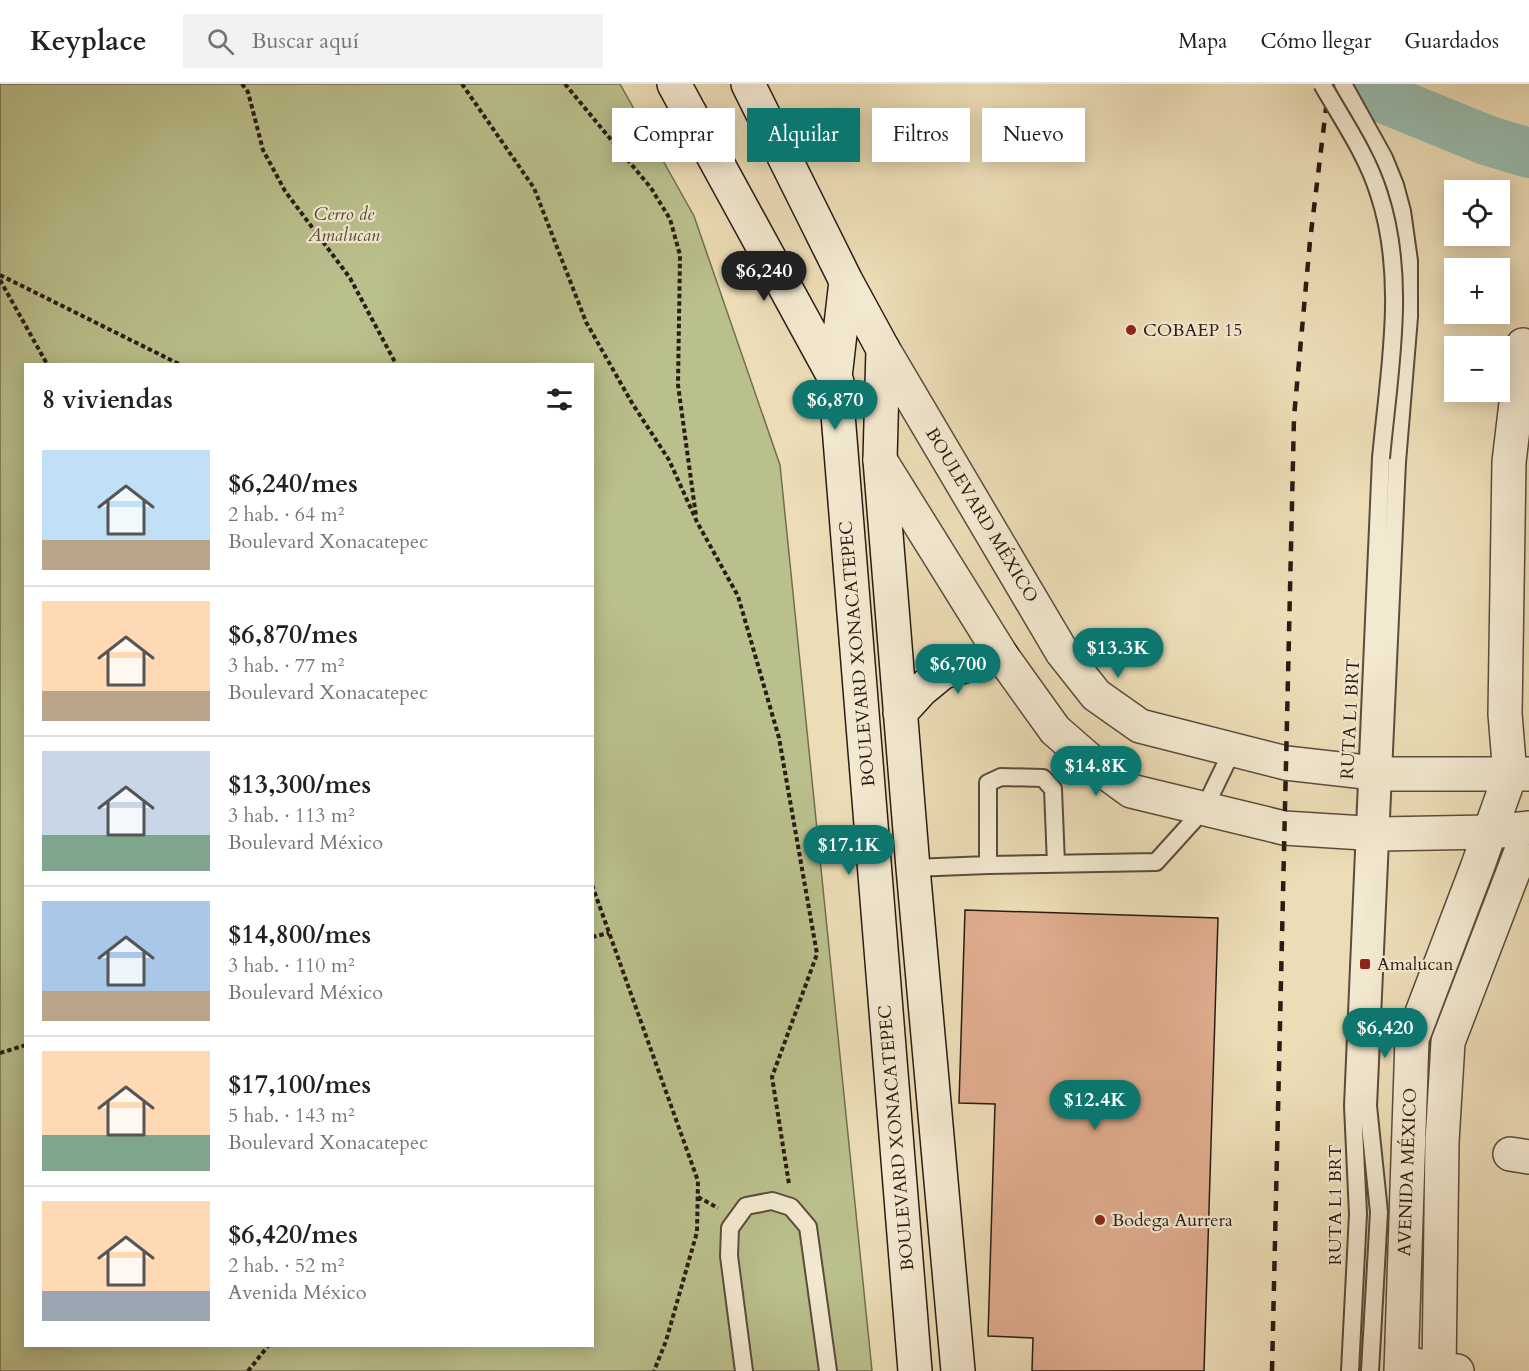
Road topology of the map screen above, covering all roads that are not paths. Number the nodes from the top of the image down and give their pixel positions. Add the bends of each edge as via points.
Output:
1 (674, 84) edge
2 (748, 84) edge
3 (1322, 84) edge
4 (1343, 84) edge
5 (846, 281) junction
6 (1523, 345) dead end
7 (883, 349) junction
8 (835, 377) junction
9 (880, 460) junction
10 (1519, 464) edge
11 (1002, 657) junction
12 (1379, 703) junction
13 (900, 713) junction
14 (1233, 749) junction
15 (1375, 773) junction
16 (1519, 775) edge
17 (1204, 809) junction
18 (1529, 830) edge
19 (1489, 832) junction
20 (1373, 833) junction
21 (1056, 864) junction
22 (988, 865) junction
23 (913, 868) junction
24 (1477, 868) junction
25 (1520, 887) edge
26 (1401, 1367) edge
27 (1445, 1370) edge
28 (744, 1371) edge
29 (828, 1371) edge
30 (915, 1371) edge
31 (958, 1371) edge
32 (1350, 1371) edge
33 (1370, 1371) edge

1 - 8 street, BOULEVARD XONACATEPEC
2 - 5 street
3 - 12 lane, RUTA L1 BRT, bridge via 1379,192 1394,265 1381,458
4 - 12 lane, RUTA L1 BRT via 1395,186 1409,261 1409,317
5 - 7 street
5 - 8 street
6 - 10 street
7 - 9 street, BOULEVARD XONACATEPEC
7 - 14 street, BOULEVARD MÉXICO via 1062,652 1095,695 1140,726
8 - 9 street
8 - 30 street, BOULEVARD XONACATEPEC
9 - 11 street
9 - 13 street, BOULEVARD XONACATEPEC
10 - 16 street via 1505,714
11 - 13 street via 943,672
11 - 17 street via 1055,730 1094,764 1131,791
12 - 15 lane, RUTA L1 BRT
13 - 23 street, BOULEVARD XONACATEPEC
14 - 15 street, BOULEVARD MÉXICO via 1286,763
14 - 17 lane
15 - 16 street, BOULEVARD MÉXICO
15 - 20 lane, RUTA L1 BRT
16 - 19 street, AVENIDA MÉXICO
17 - 20 street via 1284,828
17 - 21 lane via 1156,862
18 - 19 street
18 - 25 street, AVENIDA MÉXICO
19 - 20 street
19 - 24 street, AVENIDA MÉXICO
20 - 32 lane, RUTA L1 BRT via 1353,1106 1358,1214
20 - 33 lane, RUTA L1 BRT via 1368,1106 1379,1212
21 - 22 lane
21 - 22 lane via 1053,789 1043,778 1001,777 988,783
22 - 23 lane
23 - 31 street, BOULEVARD XONACATEPEC
24 - 25 street
24 - 26 street, AVENIDA MÉXICO via 1412,1039
25 - 27 street, AVENIDA MÉXICO via 1448,1042 1442,1142
26 - 27 street
28 - 29 lane via 729,1256 730,1228 746,1206 771,1201 791,1207 808,1227

